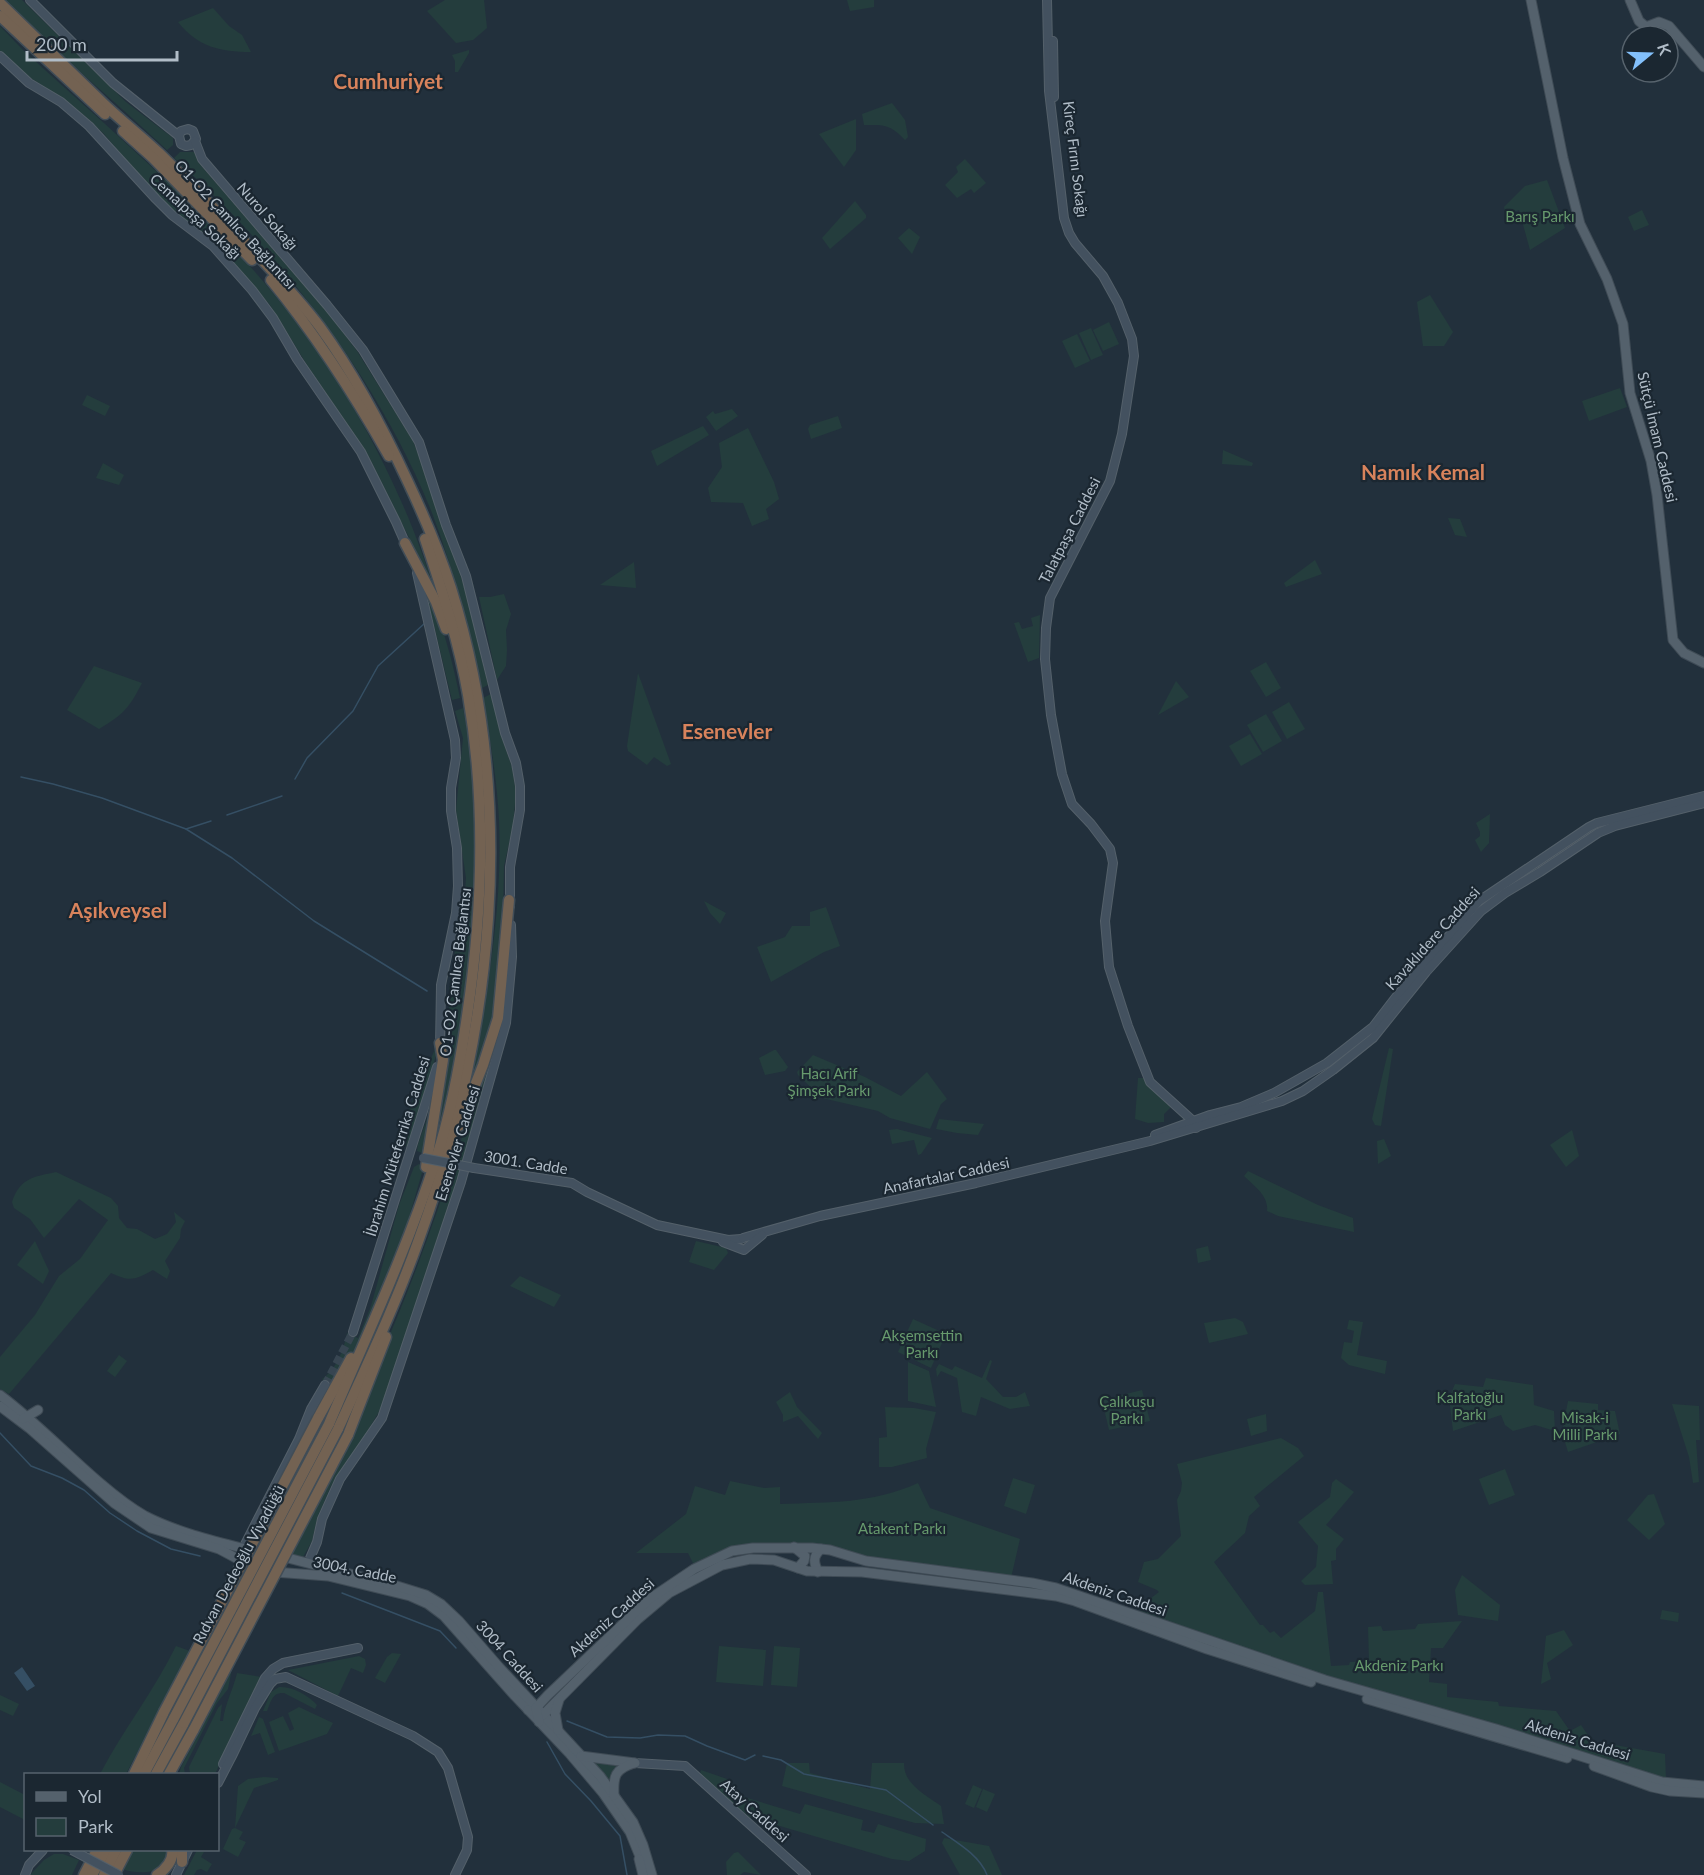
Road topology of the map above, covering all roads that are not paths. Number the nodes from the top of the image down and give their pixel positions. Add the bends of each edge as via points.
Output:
1 (30, 0) edge
2 (1049, 0) edge
3 (1531, 0) edge
4 (1630, 0) edge
5 (0, 3) edge
6 (0, 16) edge
7 (0, 56) edge
8 (1704, 67) edge
9 (181, 133) junction
10 (195, 141) junction
11 (1080, 247) joint
12 (405, 543) junction
13 (1704, 663) edge
14 (462, 670) junction
15 (492, 684) joint
16 (472, 697) junction
17 (1704, 796) edge
18 (1704, 802) edge
19 (1597, 823) junction
20 (1598, 833) junction
21 (1489, 899) junction
22 (509, 900) junction
23 (440, 1043) junction
24 (1195, 1124) junction
25 (408, 1156) junction
26 (440, 1173) junction
27 (408, 1233) junction
28 (743, 1242) joint
29 (372, 1324) junction
30 (353, 1332) tunnel mouth
31 (325, 1385) tunnel mouth
32 (0, 1395) edge
33 (0, 1408) edge
34 (23, 1416) junction
35 (40, 1428) junction
36 (338, 1429) junction
37 (794, 1547) junction
38 (243, 1548) junction
39 (820, 1549) junction
40 (240, 1559) junction
41 (308, 1563) junction
42 (798, 1568) junction
43 (818, 1572) junction
44 (301, 1574) junction
45 (434, 1599) joint
46 (358, 1648) dead end
47 (515, 1684) junction
48 (548, 1695) junction
49 (561, 1696) junction
50 (539, 1716) junction
51 (174, 1718) junction
52 (561, 1735) junction
53 (581, 1756) junction
54 (635, 1763) junction
55 (174, 1769) edge
56 (135, 1773) edge
57 (145, 1773) edge
58 (156, 1773) edge
59 (219, 1779) edge
60 (219, 1779) edge
61 (1704, 1786) edge
62 (1704, 1793) edge
63 (614, 1795) junction
64 (42, 1851) edge
65 (74, 1851) edge
66 (96, 1851) edge
67 (105, 1851) edge
68 (116, 1851) edge
69 (126, 1851) edge
70 (172, 1851) edge
71 (182, 1851) edge
72 (188, 1851) edge
73 (182, 1862) junction
74 (25, 1875) edge
75 (84, 1875) edge
76 (92, 1875) edge
77 (104, 1875) edge
78 (114, 1875) edge
79 (119, 1875) edge
80 (157, 1875) edge
81 (176, 1875) edge
82 (455, 1875) edge
83 (644, 1875) edge
84 (652, 1875) edge
85 (806, 1875) edge

1 - 9 main road via 113,83
2 - 11 main road, Kireç Fırını Sokağı via 1049,91 1064,218
3 - 13 main road, Sütçü İmam Caddesi via 1580,225 1607,279 1623,324 1630,393 1657,495 1674,640 1684,653
4 - 8 main road via 1640,21 1650,25 1664,23
5 - 16 highway via 219,213 297,298 339,353 393,449 426,520 451,588
6 - 14 highway, O1-O2 Çamlıca Bağlantısı via 153,158 266,274 308,326 389,455 419,522 443,592
7 - 12 main road, Cemalpaşa Sokağı via 29,83 61,102 88,126 148,191 213,246 247,284 361,452
9 - 10 main road via 193,131
9 - 10 main road via 184,145
10 - 15 main road, Nurol Sokağı via 202,159 363,350 419,442 466,576
11 - 24 main road, Talatpaşa Caddesi via 1118,303 1134,356 1110,481 1050,598 1046,678 1054,736 1071,804 1110,849 1113,863 1105,920 1109,967 1128,1026 1150,1082
12 - 14 highway via 436,602
12 - 23 main road, İbrahim Müteferrika Caddesi via 418,578 455,740 451,811 459,886 441,985
14 - 16 highway, O1-O2 Çamlıca Bağlantısı
15 - 22 main road, Esenevler Caddesi via 520,786
16 - 26 highway, O1-O2 Çamlıca Bağlantısı via 489,799 490,906 471,1051
16 - 27 highway, O1-O2 Çamlıca Bağlantısı via 479,806 479,924 451,1099 436,1159
17 - 19 main road, Kavaklıdere Caddesi
18 - 20 main road, Kavaklıdere Caddesi
19 - 20 main road
19 - 21 main road, Kavaklıdere Caddesi
20 - 21 main road, Kavaklıdere Caddesi
21 - 24 main road, Kavaklıdere Caddesi via 1360,1038 1327,1063 1274,1093
22 - 26 highway via 494,1033
22 - 41 main road, Esenevler Caddesi via 512,957 506,1023 470,1154 382,1418 340,1479
23 - 25 main road, İbrahim Müteferrika Caddesi via 436,1072
23 - 27 highway via 443,1060 430,1147
24 - 28 main road, Anafartalar Caddesi via 1166,1130 1135,1144 976,1184 820,1216
25 - 28 main road, 3001. Cadde, bridge via 572,1183 657,1225
25 - 30 main road, İbrahim Müteferrika Caddesi
26 - 36 highway, O1-O2 Çamlıca Bağlantısı via 401,1287
27 - 29 highway, O1-O2 Çamlıca Bağlantısı
29 - 36 highway, O1-O2 Çamlıca Bağlantısı
29 - 51 highway, bridge via 318,1418
31 - 38 main road
32 - 34 main road, 3004. Cadde
33 - 34 main road via 13,1420
34 - 35 main road, 3004. Cadde
34 - 35 main road via 38,1410
34 - 40 main road, 3004. Cadde via 29,1428 134,1517 170,1535
35 - 38 main road, 3004. Cadde via 111,1492 144,1515
36 - 51 highway, Rıdvan Dedeoğlu Viyadüğü, bridge
36 - 55 highway, bridge
37 - 39 main road, Akdeniz Caddesi
37 - 42 main road via 804,1556
37 - 48 main road, Akdeniz Caddesi via 732,1551 690,1572 648,1600
38 - 40 main road
38 - 41 main road, 3004. Cadde
39 - 43 main road via 814,1562
39 - 61 main road, Akdeniz Caddesi via 866,1561 1056,1588 1325,1680 1662,1782
40 - 44 main road, 3004. Cadde via 274,1572
41 - 44 main road, Esenevler Caddesi
41 - 45 main road, 3004. Cadde
42 - 43 main road, Akdeniz Caddesi
42 - 49 main road, Akdeniz Caddesi via 750,1558 722,1565 675,1589 638,1619
43 - 62 main road, Akdeniz Caddesi via 862,1572 1056,1596 1207,1649 1652,1786
44 - 50 main road, 3004. Cadde via 350,1580 428,1604
45 - 47 main road, 3004 Caddesi
46 - 59 main road via 283,1663 273,1669 254,1698
47 - 48 main road via 534,1696
47 - 50 main road, 3004 Caddesi
48 - 50 main road, Akdeniz Caddesi
49 - 50 main road, Akdeniz Caddesi
49 - 52 main road via 555,1713
50 - 52 main road, 3004 Caddesi
50 - 83 main road via 630,1832
51 - 56 highway
51 - 57 highway
51 - 58 highway
52 - 53 main road, 3004 Caddesi
53 - 54 main road
53 - 63 main road, 3004 Caddesi
54 - 63 main road via 616,1775
54 - 85 main road, Atay Caddesi via 685,1766
60 - 82 main road via 270,1684 286,1677 413,1736 438,1752 448,1768 468,1837 467,1850
63 - 84 main road, 3004 Caddesi via 633,1822
64 - 74 main road
65 - 79 main road, bridge
66 - 75 highway
67 - 76 highway
68 - 77 highway
69 - 78 highway
70 - 80 highway via 171,1859
71 - 73 highway
72 - 73 main road
73 - 81 main road

